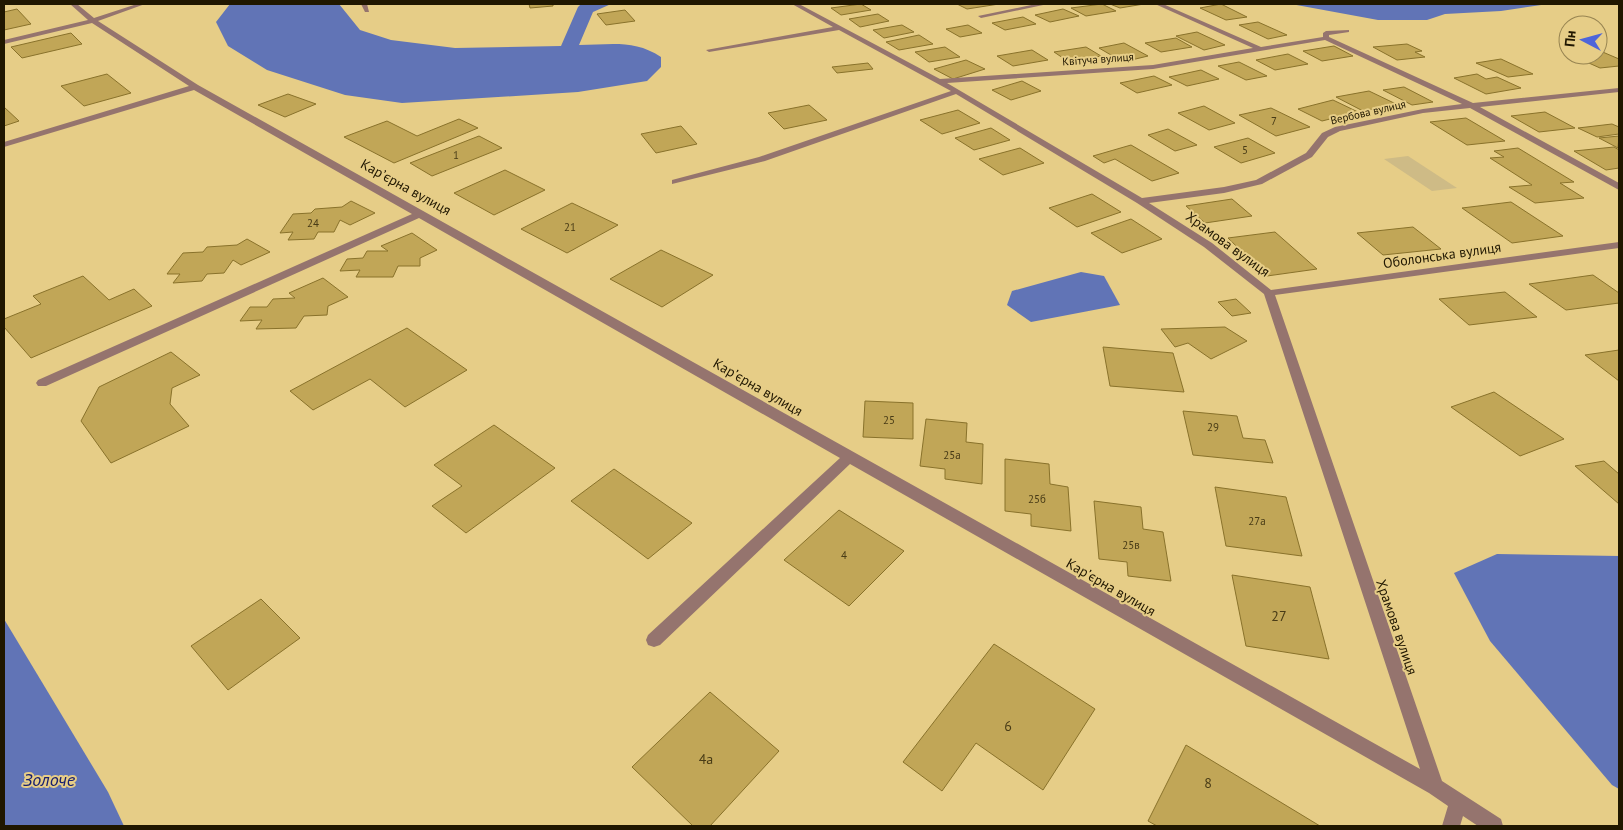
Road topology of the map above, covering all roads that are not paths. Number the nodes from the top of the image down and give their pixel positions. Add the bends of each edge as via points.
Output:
1 (78, 4) edge
2 (142, 4) edge
3 (364, 4) edge
4 (795, 4) edge
5 (1045, 4) edge
6 (1158, 4) edge
7 (367, 11) dead end
8 (981, 16) dead end
9 (93, 21) junction
10 (840, 28) junction
11 (1347, 30) dead end
12 (1326, 38) junction
13 (4, 42) edge
14 (1258, 48) junction
15 (709, 50) dead end
16 (938, 81) junction
17 (195, 87) junction
18 (1619, 90) edge
19 (957, 91) junction
20 (1472, 106) junction
21 (4, 145) edge
22 (675, 182) dead end
23 (1619, 187) edge
24 (1140, 201) junction
25 (422, 213) junction
26 (1619, 245) edge
27 (1269, 293) junction
28 (42, 382) dead end
29 (850, 456) junction
30 (654, 640) dead end
31 (1435, 788) junction
32 (1458, 803) junction
33 (1451, 826) edge
34 (1494, 826) edge

1 - 9 street, Карʼєрна вулиця
2 - 9 street
3 - 7 street
4 - 10 street, Храмова вулиця
5 - 8 street
6 - 14 street
9 - 13 street
9 - 17 street, Карʼєрна вулиця
10 - 15 street
10 - 16 street, Храмова вулиця
11 - 12 street, Квітуча вулиця via 1326,33
12 - 14 street, Квітуча вулиця
12 - 20 street
14 - 16 street, Квітуча вулиця via 1153,66
16 - 19 street, Храмова вулиця
17 - 21 street
17 - 25 street, Карʼєрна вулиця
18 - 20 street, Вербова вулиця
19 - 22 street via 762,160
19 - 24 street, Храмова вулиця
20 - 23 street
20 - 24 street, Вербова вулиця via 1423,111 1338,129 1325,135 1308,155 1259,182
24 - 27 street, Храмова вулиця via 1208,245
25 - 28 street
25 - 29 street, Карʼєрна вулиця
26 - 27 street, Оболонська вулиця
27 - 31 street, Храмова вулиця
29 - 30 street
29 - 31 street, Карʼєрна вулиця
31 - 32 street, Карʼєрна вулиця
32 - 33 street
32 - 34 street, Карʼєрна вулиця

